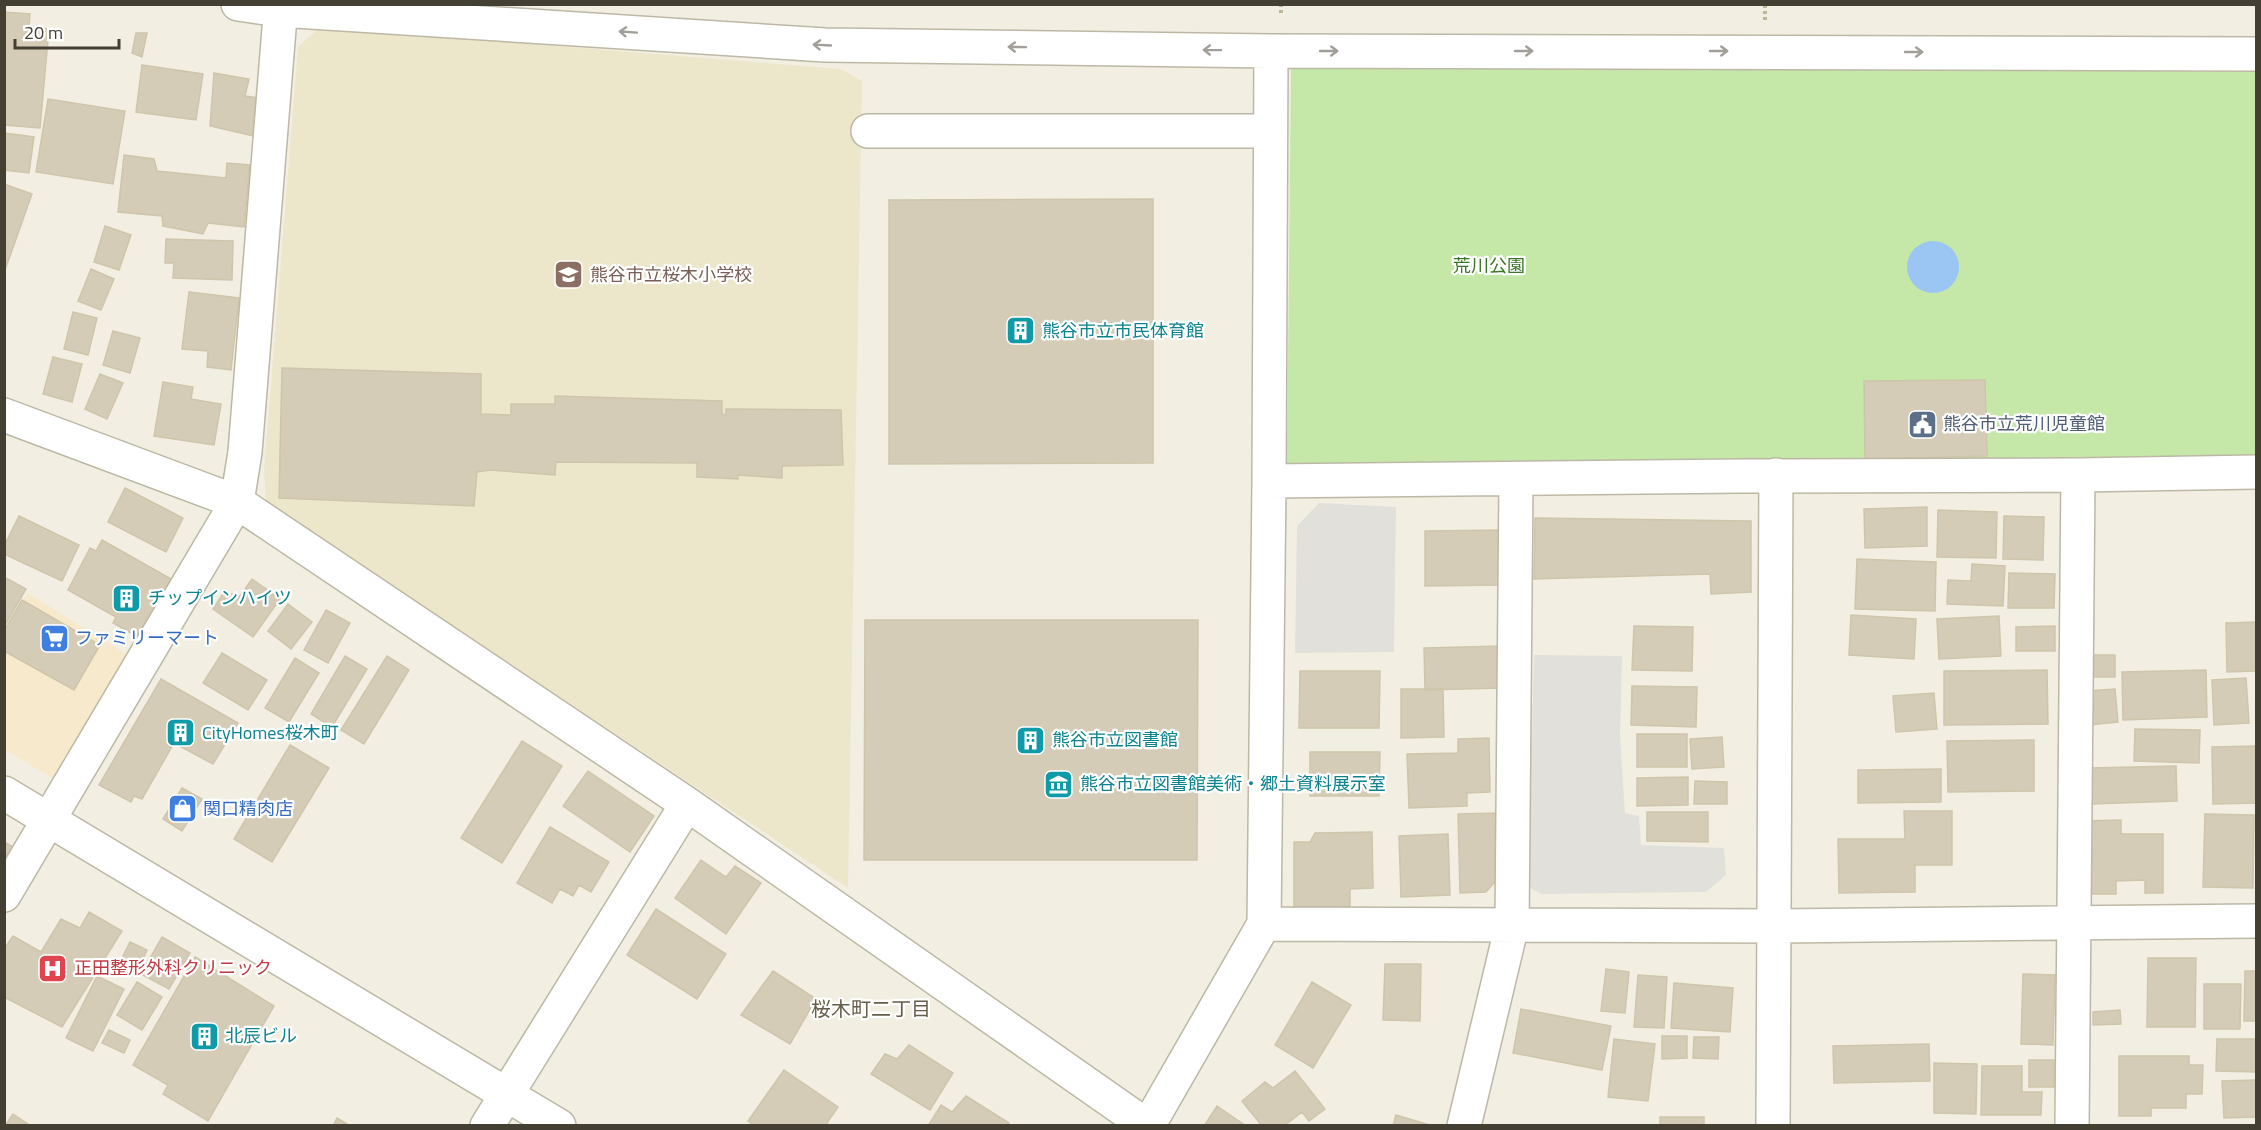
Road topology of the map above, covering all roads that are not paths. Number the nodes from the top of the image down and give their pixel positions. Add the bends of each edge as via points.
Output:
1 (238, 4) edge
2 (280, 7) edge
3 (1271, 51) junction
4 (2256, 54) edge
5 (868, 131) dead end
6 (1270, 131) junction
7 (4, 415) edge
8 (2256, 472) edge
9 (1776, 476) junction
10 (2078, 476) junction
11 (1516, 480) junction
12 (1269, 481) junction
13 (237, 502) junction
14 (4, 793) edge
15 (687, 804) junction
16 (49, 820) junction
17 (4, 895) edge
18 (2256, 921) edge
19 (2073, 923) junction
20 (1264, 924) junction
21 (1512, 925) junction
22 (1774, 926) junction
23 (506, 1093) junction
24 (487, 1125) edge
25 (560, 1125) edge
26 (1148, 1125) edge
27 (1464, 1125) edge
28 (1773, 1125) edge
29 (2072, 1125) edge

1 - 2 street
3 -> 2 street via 825,45
2 - 13 street via 246,440
3 -> 4 street
3 - 6 street
5 - 6 street
6 - 12 street
7 - 13 street
8 - 10 street
9 - 10 street
9 - 11 street
9 - 22 street
10 - 19 street
11 - 12 street
11 - 21 street
12 - 20 street
13 - 15 street
13 - 16 street
14 - 16 street
15 - 23 street
15 - 26 street
16 - 17 street
16 - 23 street
18 - 19 street
19 - 22 street
19 - 29 street
20 - 21 street
20 - 26 street
21 - 22 street
21 - 27 street
22 - 28 street
23 - 24 street
23 - 25 street

